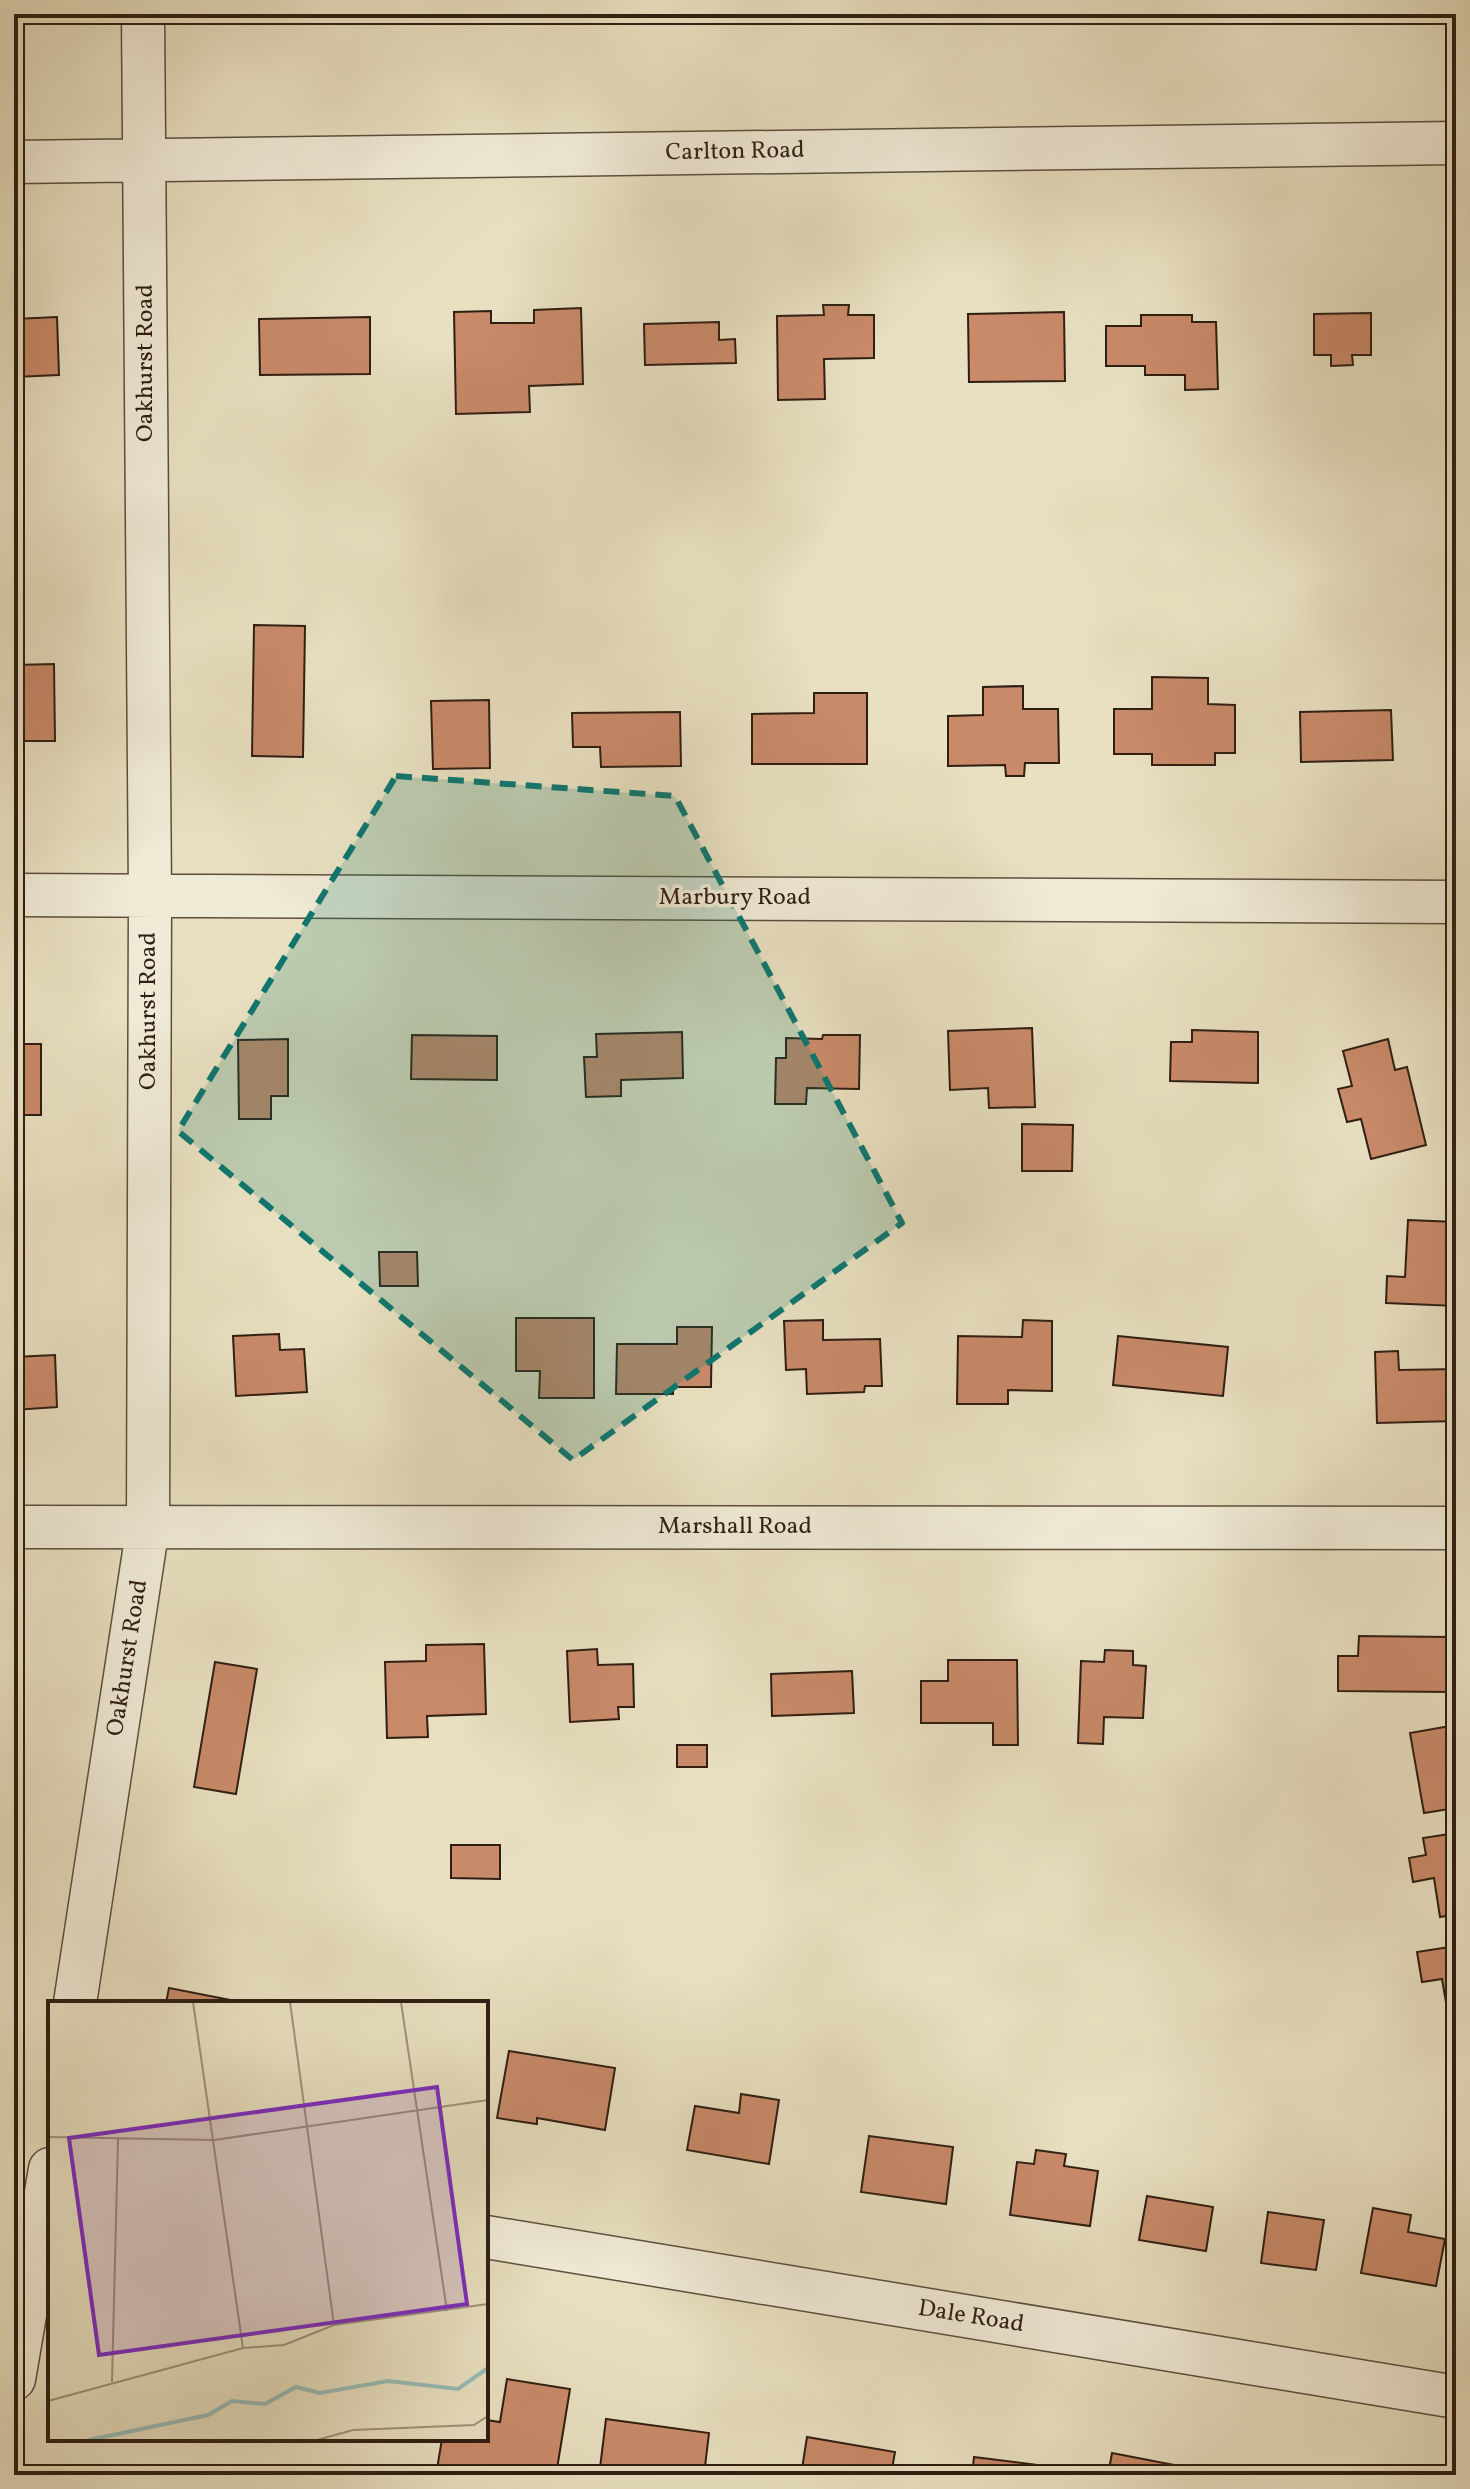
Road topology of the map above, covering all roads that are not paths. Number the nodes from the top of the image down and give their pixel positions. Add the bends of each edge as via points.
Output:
1 (143, 14) edge
2 (1456, 143) edge
3 (145, 160) junction
4 (14, 162) edge
5 (14, 895) edge
6 (150, 895) junction
7 (1456, 902) edge
8 (148, 1526) junction
9 (14, 1527) edge
10 (1456, 1528) edge
11 (75, 2001) edge
12 (48, 2181) edge
13 (488, 2237) edge
14 (14, 2379) edge
15 (1456, 2397) edge

1 - 3 street, Oakhurst Road
2 - 3 street, Carlton Road
3 - 4 street, Carlton Road
3 - 6 street, Oakhurst Road
5 - 6 street, Marbury Road
6 - 7 street, Marbury Road
6 - 8 street, Oakhurst Road
8 - 9 street, Marshall Road
8 - 10 street, Marshall Road
8 - 11 street, Oakhurst Road
12 - 14 street
13 - 15 street, Dale Road

